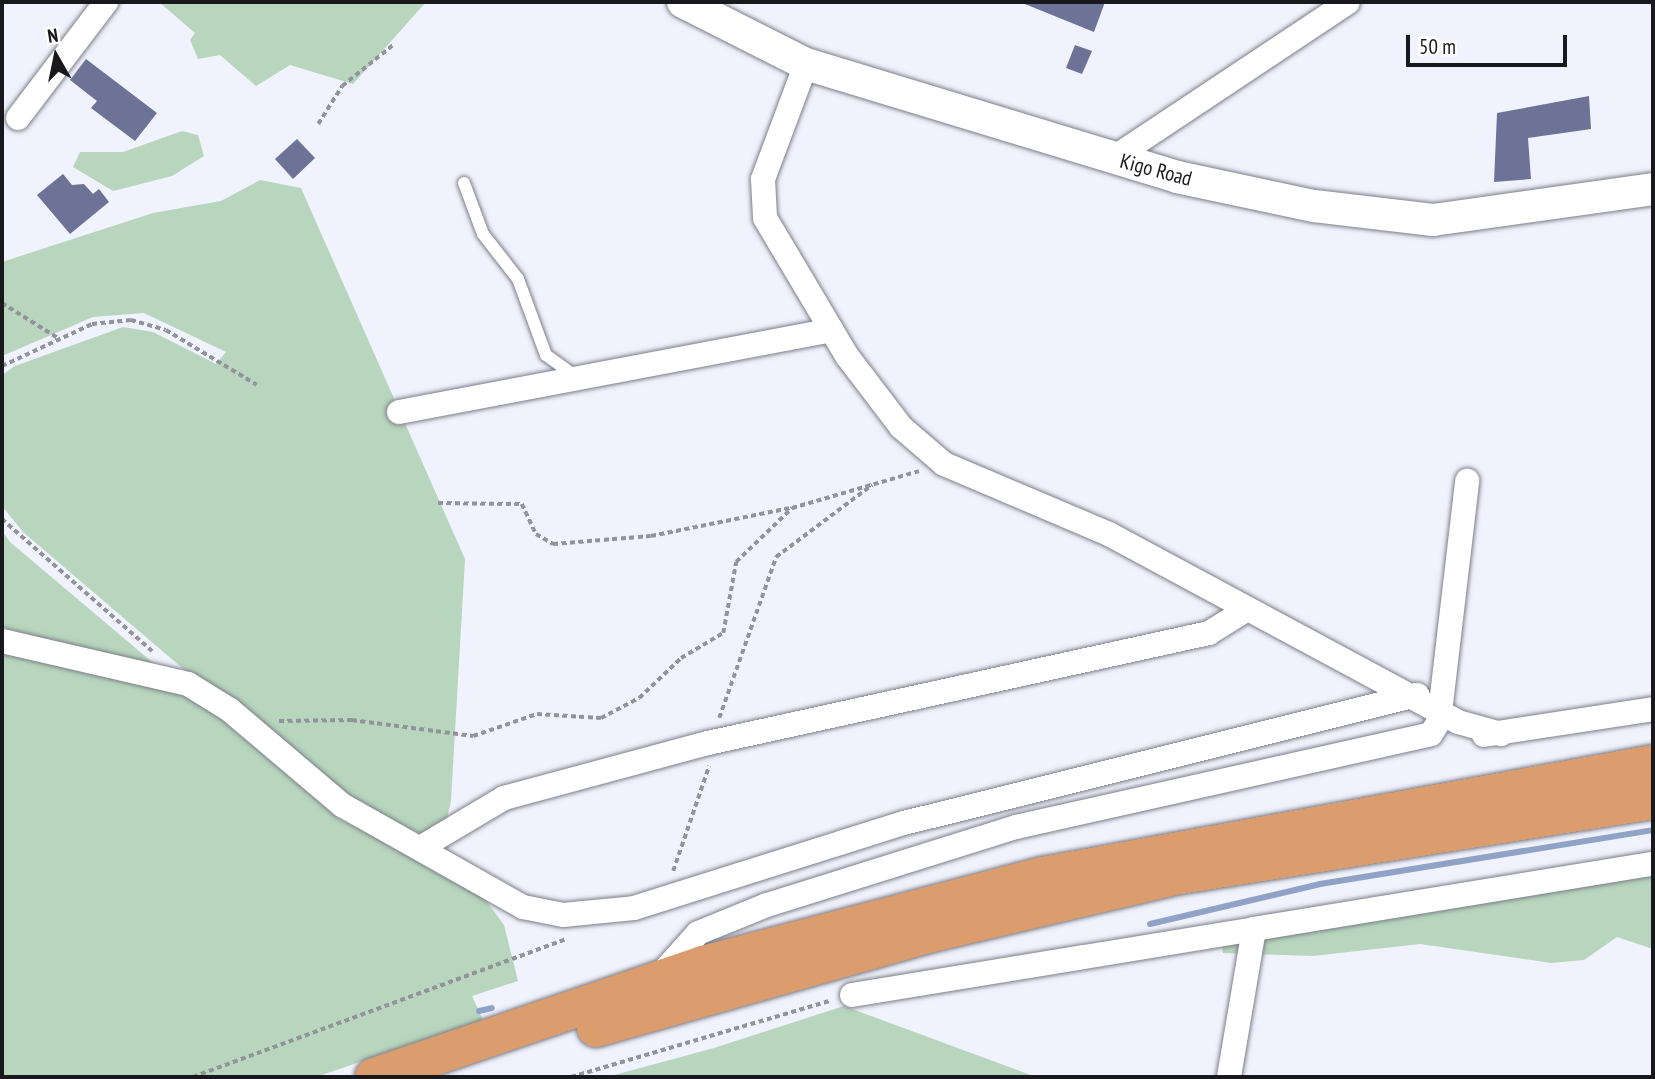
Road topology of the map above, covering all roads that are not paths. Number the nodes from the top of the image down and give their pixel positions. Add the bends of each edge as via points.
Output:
1 (106, 2) edge
2 (683, 2) edge
3 (1348, 2) edge
4 (806, 64) junction
5 (18, 118) dead end
6 (1112, 159) junction
7 (464, 183) dead end
8 (1653, 189) edge
9 (831, 330) junction
10 (579, 378) junction
11 (399, 412) dead end
12 (1467, 481) dead end
13 (1246, 610) junction
14 (2, 641) edge
15 (1427, 702) junction
16 (1653, 709) edge
17 (1501, 734) junction
18 (1417, 741) junction
19 (1653, 764) edge
20 (1653, 800) edge
21 (420, 848) junction
22 (1653, 864) edge
23 (1254, 929) junction
24 (655, 981) junction
25 (852, 995) road end
26 (374, 1077) edge
27 (446, 1077) edge
28 (1229, 1077) edge

1 - 5 street
2 - 4 street, Kigo Road
3 - 6 street
4 - 6 street, Kigo Road
4 - 9 street via 763,179 763,206 775,239
6 - 8 street, Kigo Road via 1287,200 1408,220
7 - 10 lane via 483,234 518,279 546,355
9 - 10 street
9 - 13 street via 901,427 944,464 1109,534
10 - 11 street
12 - 15 street
13 - 15 street
13 - 21 street via 1209,633 708,743 503,798
14 - 21 street via 188,684 242,721 342,805
15 - 17 street
15 - 18 street via 1439,721
15 - 21 street via 904,823 663,900 563,915 523,907
16 - 17 street
17 - 18 street
18 - 24 street via 1016,827 780,901 698,933
19 - 24 highway via 1043,876
20 - 27 highway via 1180,875 791,971
22 - 23 street
23 - 25 street
23 - 28 street
24 - 26 highway

